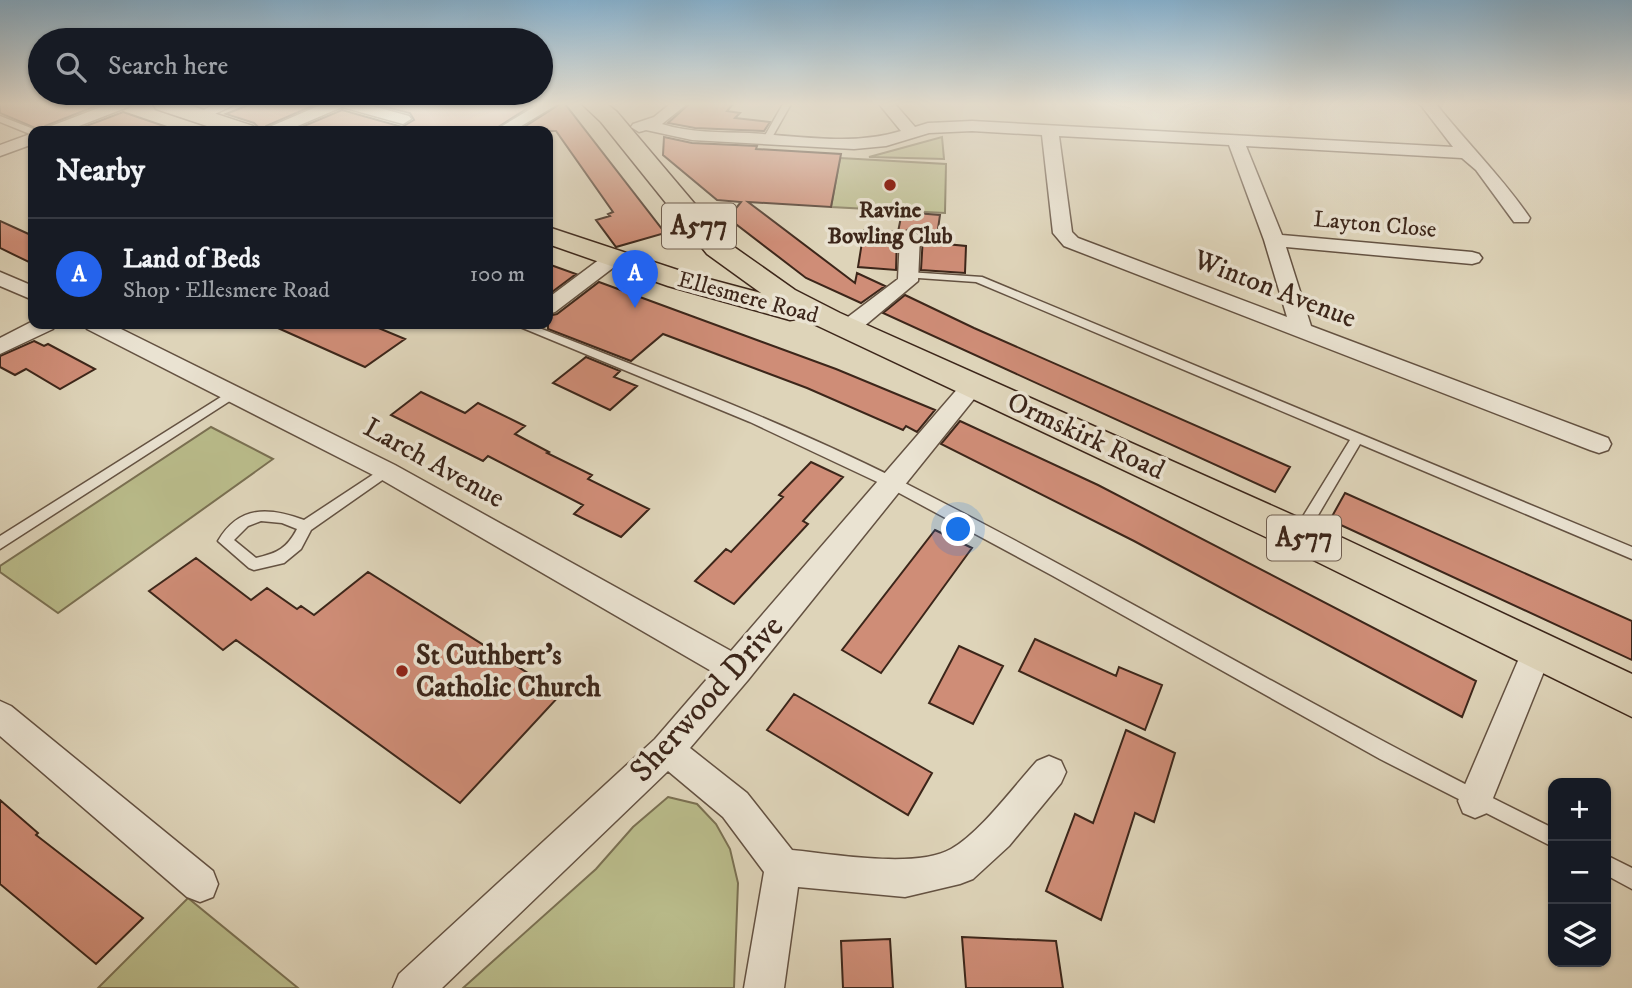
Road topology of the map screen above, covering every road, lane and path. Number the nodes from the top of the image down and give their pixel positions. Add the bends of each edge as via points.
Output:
1 (635, 150) edge
2 (1053, 150) edge
3 (1239, 150) edge
4 (1411, 150) edge
5 (1464, 150) edge
6 (1466, 153) junction
7 (1521, 218) dead end
8 (910, 236) dead end
9 (553, 237) edge
10 (1274, 240) junction
11 (717, 248) junction
12 (615, 257) junction
13 (1472, 258) dead end
14 (908, 275) junction
15 (0, 278) edge
16 (679, 280) junction
17 (28, 292) edge
18 (553, 304) edge
19 (839, 324) junction
20 (35, 329) edge
21 (104, 329) edge
22 (532, 329) edge
23 (1302, 331) junction
24 (0, 347) edge
25 (974, 384) junction
26 (232, 394) junction
27 (1357, 439) junction
28 (1599, 444) dead end
29 (386, 471) junction
30 (892, 483) junction
31 (306, 526) junction
32 (1299, 535) junction
33 (0, 543) edge
34 (1632, 554) edge
35 (1538, 649) junction
36 (737, 670) junction
37 (1632, 696) edge
38 (0, 716) edge
39 (667, 750) junction
40 (1049, 772) dead end
41 (1475, 801) junction
42 (1548, 836) edge
43 (783, 867) junction
44 (1611, 868) edge
45 (1632, 879) edge
46 (200, 884) dead end
47 (413, 988) edge
48 (764, 988) edge

1 - 11 highway, Ormskirk Road / A577
2 - 23 street, Winton Avenue via 1063,233 1071,242
3 - 10 street
4 - 6 street
5 - 6 street
6 - 7 street via 1482,166
8 - 14 street
9 - 12 highway, Ellesmere Road / A577
10 - 13 street, Layton Close
10 - 23 street
11 - 16 highway, A577 via 715,265
11 - 19 highway, Ormskirk Road / A577 via 756,278
12 - 16 highway, Ellesmere Road / A577
12 - 18 street
14 - 19 street via 908,281
14 - 27 lane via 978,279
15 - 17 street
16 - 19 highway, Ellesmere Road / A577
19 - 25 highway, Ormskirk Road / A577
20 - 24 street
21 - 26 street, Larch Avenue
22 - 30 lane via 747,415
23 - 28 street, Winton Avenue via 1567,425
25 - 30 street, Sherwood Drive
25 - 32 highway, Ormskirk Road / A577
26 - 29 street, Larch Avenue
26 - 33 lane
27 - 32 lane
27 - 34 lane
29 - 31 lane
29 - 36 street, Larch Avenue
30 - 36 street, Sherwood Drive
30 - 41 lane
31 - 31 lane via 296,545 279,559 254,564 225,541 233,529 266,514
32 - 35 highway, Ormskirk Road / A577
35 - 37 highway, Ormskirk Road / A577
35 - 41 street
36 - 39 street, Sherwood Drive
38 - 46 street
39 - 43 street via 736,806
39 - 47 street, Sherwood Drive
40 - 43 street via 996,834 960,866 905,879
41 - 42 lane
43 - 48 street
44 - 45 lane

